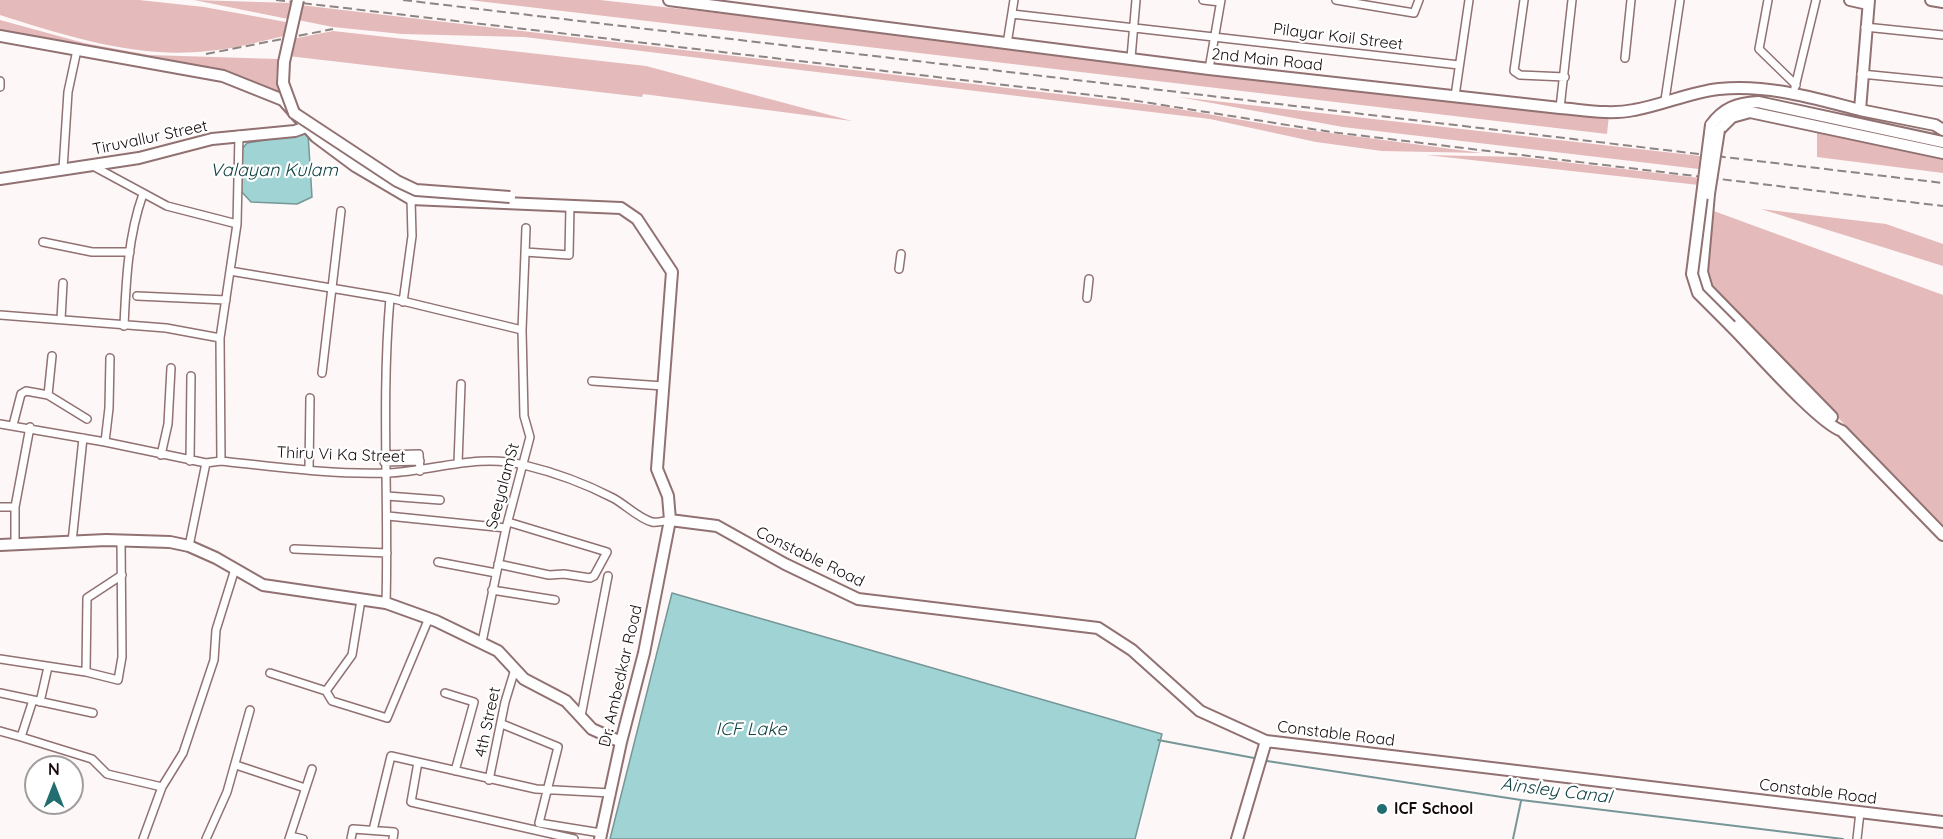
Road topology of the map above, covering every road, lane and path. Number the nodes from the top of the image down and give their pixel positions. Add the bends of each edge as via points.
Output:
1 (298, 0) edge
2 (669, 0) edge
3 (1014, 0) edge
4 (1136, 0) edge
5 (1203, 0) edge
6 (1336, 0) edge
7 (1419, 0) edge
8 (1469, 0) edge
9 (1524, 0) edge
10 (1572, 0) edge
11 (1631, 0) edge
12 (1680, 0) edge
13 (1768, 0) edge
14 (1816, 0) edge
15 (1850, 0) edge
16 (1931, 0) edge
17 (1220, 1) edge
18 (1869, 2) edge
19 (1943, 2) edge
20 (1366, 3) edge
21 (1012, 14) junction
22 (1135, 27) junction
23 (1865, 27) junction
24 (1943, 35) edge
25 (0, 36) edge
26 (1214, 36) junction
27 (1007, 44) junction
28 (77, 50) junction
29 (1131, 58) junction
30 (1625, 58) dead end
31 (1459, 65) junction
32 (1209, 69) junction
33 (1861, 74) junction
34 (1565, 77) junction
35 (0, 81) edge
36 (1943, 82) edge
37 (0, 87) edge
38 (1795, 89) junction
39 (1455, 96) junction
40 (1665, 100) junction
41 (1560, 108) junction
42 (1860, 110) junction
43 (303, 124) junction
44 (1715, 128) junction
45 (1943, 129) edge
46 (239, 135) junction
47 (1943, 142) edge
48 (1943, 153) edge
49 (93, 166) junction
50 (63, 169) junction
51 (0, 179) edge
52 (143, 194) junction
53 (411, 199) junction
54 (538, 204) junction
55 (570, 206) junction
56 (341, 212) dead end
57 (237, 224) junction
58 (526, 228) dead end
59 (43, 242) dead end
60 (130, 252) junction
61 (525, 252) junction
62 (901, 254) dead end
63 (899, 269) dead end
64 (230, 271) junction
65 (1089, 279) dead end
66 (63, 283) dead end
67 (334, 287) junction
68 (137, 296) dead end
69 (390, 298) junction
70 (1087, 298) dead end
71 (226, 300) junction
72 (404, 302) junction
73 (0, 315) edge
74 (61, 318) junction
75 (124, 326) junction
76 (522, 330) junction
77 (219, 338) junction
78 (52, 356) dead end
79 (110, 358) dead end
80 (171, 368) dead end
81 (322, 373) dead end
82 (191, 376) dead end
83 (592, 381) dead end
84 (461, 384) dead end
85 (663, 386) junction
86 (48, 395) junction
87 (310, 398) dead end
88 (87, 419) dead end
89 (0, 424) edge
90 (13, 425) junction
91 (30, 428) junction
92 (1842, 431) junction
93 (83, 438) junction
94 (105, 442) junction
95 (161, 455) junction
96 (384, 458) junction
97 (190, 460) junction
98 (221, 461) junction
99 (206, 463) junction
100 (458, 463) junction
101 (524, 465) junction
102 (309, 470) junction
103 (420, 471) junction
104 (386, 473) junction
105 (387, 496) junction
106 (440, 500) dead end
107 (0, 507) edge
108 (15, 507) junction
109 (388, 516) junction
110 (670, 520) junction
111 (507, 525) junction
112 (1943, 535) edge
113 (121, 540) junction
114 (72, 542) junction
115 (15, 544) junction
116 (0, 545) edge
117 (189, 546) junction
118 (294, 549) dead end
119 (387, 553) junction
120 (438, 562) dead end
121 (498, 564) junction
122 (235, 569) junction
123 (496, 573) junction
124 (122, 575) junction
125 (608, 576) dead end
126 (492, 590) junction
127 (361, 600) junction
128 (555, 600) dead end
129 (386, 603) junction
130 (429, 618) junction
131 (482, 642) junction
132 (0, 659) edge
133 (48, 667) junction
134 (515, 669) junction
135 (86, 672) junction
136 (270, 673) dead end
137 (326, 691) junction
138 (0, 693) edge
139 (445, 693) dead end
140 (36, 701) junction
141 (250, 710) dead end
142 (93, 713) dead end
143 (581, 716) junction
144 (502, 724) junction
145 (0, 731) edge
146 (21, 737) junction
147 (1266, 741) junction
148 (621, 742) junction
149 (418, 762) junction
150 (236, 765) junction
151 (312, 769) dead end
152 (455, 771) junction
153 (489, 780) junction
154 (162, 787) junction
155 (305, 788) junction
156 (546, 789) junction
157 (611, 793) junction
158 (1860, 812) junction
159 (1943, 822) edge
160 (373, 830) junction
161 (600, 836) edge
162 (289, 838) edge
163 (1857, 838) edge
164 (143, 839) edge
165 (206, 839) edge
166 (303, 839) edge
167 (351, 839) edge
168 (393, 839) edge
169 (574, 839) edge
170 (1237, 839) edge

1 - 54 street, bridge via 283,83 294,113 416,190 510,197
2 - 27 street, 2nd Main Road
3 - 21 street
4 - 22 street
5 - 17 street
6 - 20 street
7 - 20 street via 1414,13
8 - 31 street
9 - 34 street via 1514,71 1520,75
10 - 34 street
11 - 30 street
12 - 40 street
13 - 38 street via 1759,49
14 - 38 street
15 - 18 street
16 - 19 street
17 - 26 street
18 - 23 street
21 - 22 street, Pilayar Koil Street
21 - 27 street
22 - 26 street, Pilayar Koil Street
22 - 29 street
23 - 24 street
23 - 33 street
25 - 28 street
26 - 31 street, Pilayar Koil Street
26 - 32 street
27 - 29 street, 2nd Main Road
28 - 43 street via 223,76 283,100
28 - 50 street via 68,92
29 - 32 street, 2nd Main Road
31 - 39 street
32 - 39 street, 2nd Main Road
33 - 36 street
33 - 42 street
34 - 41 street
35 - 37 street
38 - 40 street, 2nd Main Road via 1718,89
38 - 42 street, 2nd Main Road
39 - 41 street, 2nd Main Road
40 - 41 street, 2nd Main Road via 1615,113
42 - 45 street, 2nd Main Road
43 - 46 street, Tiruvallur Street via 278,133
43 - 53 street via 354,166
44 - 47 street via 1717,116 1730,107 1758,102
44 - 48 street via 1750,112
44 - 92 street, bridge via 1703,279 1707,289
44 - 92 street, bridge via 1692,274 1698,293 1815,411
46 - 49 street, Tiruvallur Street
46 - 57 street
49 - 50 street, Tiruvallur Street
49 - 52 street
50 - 51 street, Tiruvallur Street
52 - 57 street via 193,214
52 - 60 street via 135,213
53 - 54 street
53 - 72 street via 412,236
54 - 55 street, Dr. Ambedkar Road
55 - 61 street via 569,255
55 - 85 street, Dr. Ambedkar Road via 621,208 637,219 672,272
56 - 67 street
57 - 64 street
58 - 61 street, SeeyalamSt
59 - 60 street via 92,252
60 - 75 street
61 - 76 street, SeeyalamSt
62 - 63 street
64 - 67 street
64 - 71 street
65 - 70 street
66 - 74 street
67 - 69 street
67 - 81 street
68 - 71 street
69 - 72 street
69 - 96 street
71 - 77 street
72 - 76 street
73 - 74 street
74 - 75 street
75 - 77 street via 166,327
76 - 101 street, SeeyalamSt via 524,416 530,437
77 - 98 street
78 - 86 street
79 - 94 street
80 - 95 street via 168,424
82 - 97 street
83 - 85 street
84 - 100 street
85 - 110 street, Dr. Ambedkar Road via 657,469 668,496
86 - 88 street
86 - 90 street via 23,392
87 - 102 street
89 - 90 street, Thiru Vi Ka Street
90 - 91 street, Thiru Vi Ka Street
91 - 93 street, Thiru Vi Ka Street
91 - 108 street
92 - 112 street
93 - 94 street, Thiru Vi Ka Street
93 - 114 street
94 - 95 street, Thiru Vi Ka Street
95 - 97 street, Thiru Vi Ka Street
96 - 103 street via 419,454
96 - 104 street
97 - 99 street, Thiru Vi Ka Street
98 - 99 street, Thiru Vi Ka Street
98 - 102 street, Thiru Vi Ka Street
99 - 117 street
100 - 101 street, Thiru Vi Ka Street via 494,460
100 - 103 street, Thiru Vi Ka Street
101 - 110 street, Thiru Vi Ka Street via 613,498 653,522
101 - 111 street, SeeyalamSt
102 - 104 street, Thiru Vi Ka Street
103 - 104 street, Thiru Vi Ka Street
104 - 105 street
105 - 106 street
105 - 109 street
107 - 108 street
108 - 115 street
109 - 111 street
109 - 119 street
110 - 147 street, Constable Road via 717,526 858,599 1098,628 1132,650 1200,711
110 - 148 street, Dr. Ambedkar Road via 644,652
111 - 121 street, SeeyalamSt
111 - 121 street via 607,552 590,578 549,575
113 - 114 street
113 - 117 street
113 - 124 street
114 - 115 street
115 - 116 street
117 - 122 street
118 - 119 street
119 - 129 street
120 - 123 street
121 - 123 street, SeeyalamSt
122 - 127 street via 263,585
122 - 154 street via 216,630 214,660 183,753
123 - 126 street, SeeyalamSt
124 - 135 street via 87,598
124 - 135 street via 122,657 118,680
125 - 143 street
126 - 128 street
126 - 131 street, SeeyalamSt
127 - 129 street
127 - 137 street via 352,655
129 - 130 street
130 - 131 street
130 - 137 street via 387,718 332,701
131 - 134 street via 498,651
132 - 133 street
133 - 135 street
133 - 140 street
134 - 143 street via 524,679 566,701
134 - 144 street, 4th Street
136 - 137 street
138 - 140 street
139 - 152 street via 474,702
140 - 142 street
140 - 146 street
141 - 150 street
143 - 148 street via 592,729
144 - 153 street, 4th Street
144 - 156 street via 558,747
145 - 146 street
146 - 154 street via 92,759 107,774
147 - 158 street, Constable Road
147 - 170 street
148 - 157 street, Dr. Ambedkar Road
149 - 152 street
149 - 160 street via 391,756
149 - 169 street via 411,801
150 - 155 street
150 - 165 street
151 - 155 street
152 - 153 street
153 - 156 street
154 - 164 street
155 - 162 street
156 - 157 street
156 - 161 street via 539,823
157 - 161 street, Dr. Ambedkar Road
158 - 159 street, Constable Road
158 - 163 street
160 - 167 street via 353,829
160 - 168 street via 394,832
162 - 166 street

